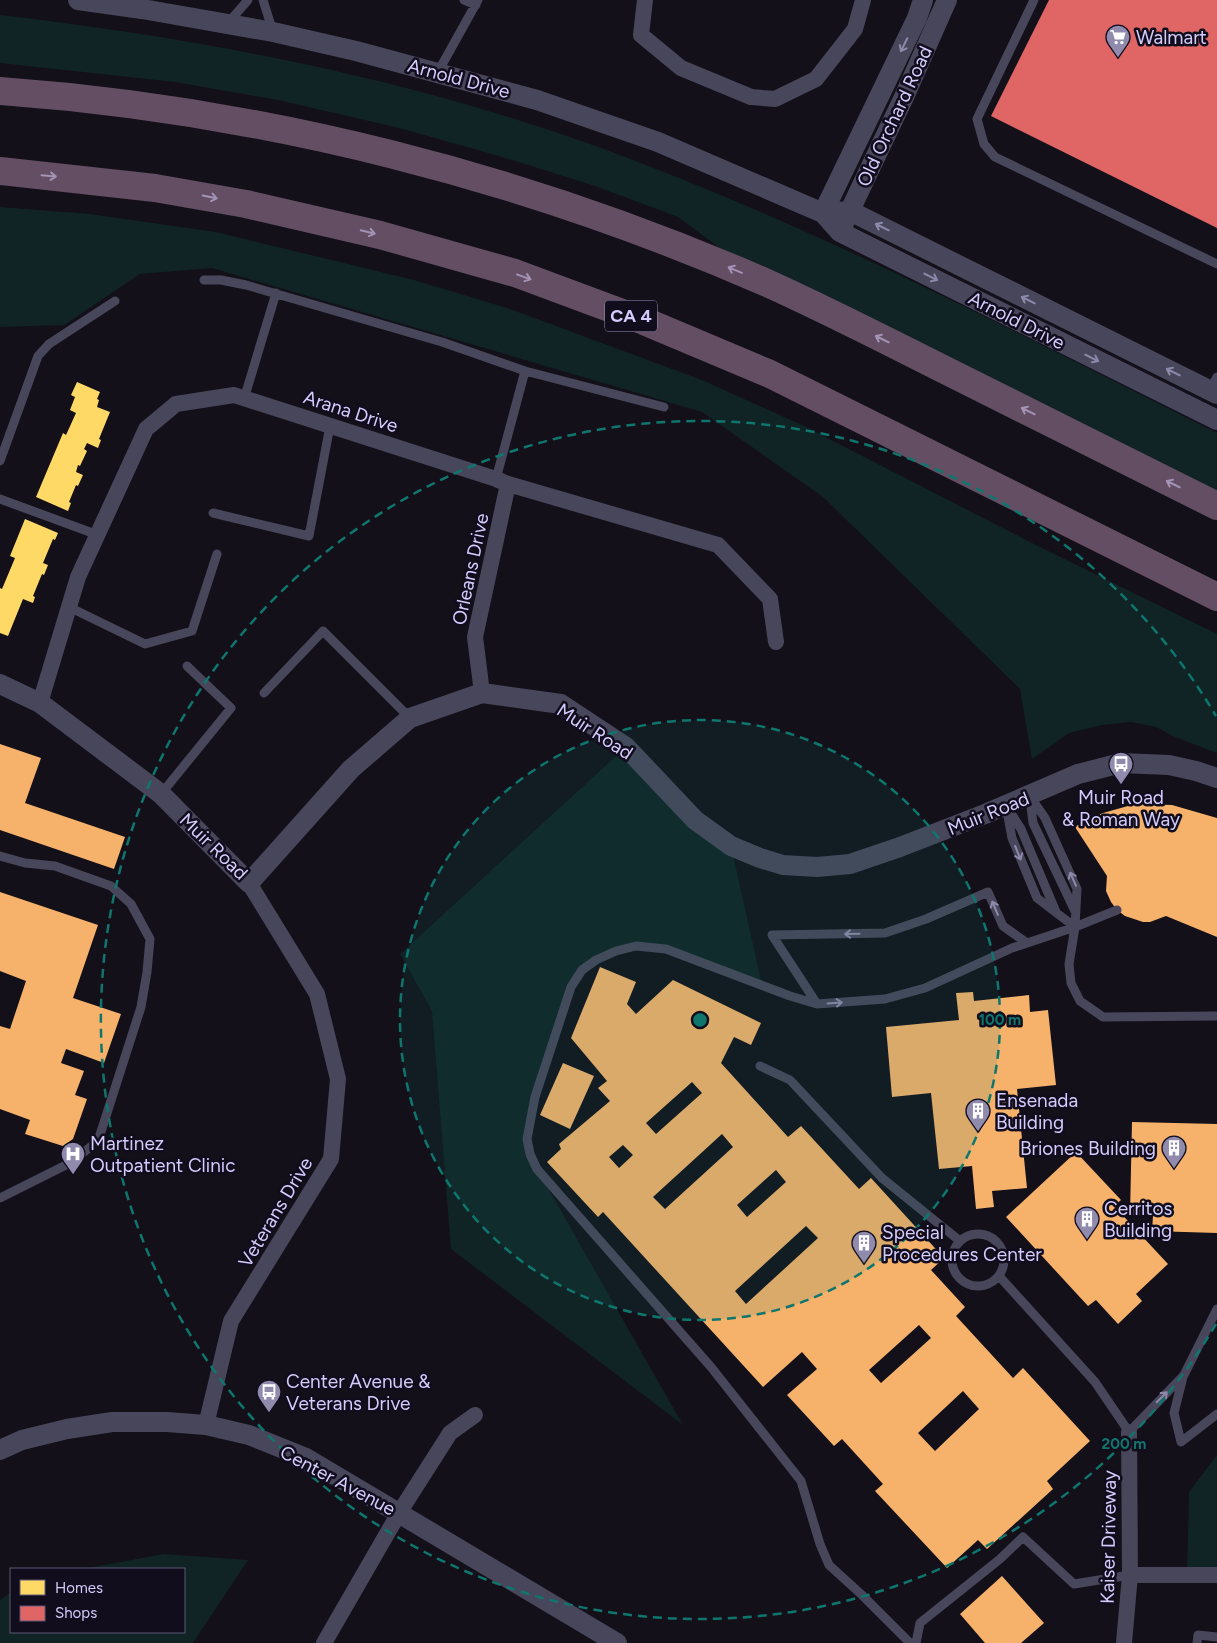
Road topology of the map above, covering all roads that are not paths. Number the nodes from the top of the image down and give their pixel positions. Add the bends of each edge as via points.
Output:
1 (78, 0) edge
2 (248, 0) edge
3 (264, 0) edge
4 (464, 0) edge
5 (645, 0) edge
6 (863, 0) edge
7 (923, 0) edge
8 (947, 0) edge
9 (1034, 0) edge
10 (477, 3) edge
11 (143, 4) edge
12 (228, 23) junction
13 (274, 32) junction
14 (438, 72) junction
15 (0, 91) edge
16 (0, 171) edge
17 (850, 211) junction
18 (823, 213) junction
19 (840, 232) junction
20 (1217, 264) edge
21 (204, 280) dead end
22 (276, 294) junction
23 (115, 302) dead end
24 (524, 371) junction
25 (1215, 387) edge
26 (244, 398) junction
27 (664, 407) dead end
28 (1217, 420) edge
29 (330, 426) junction
30 (0, 461) edge
31 (502, 482) junction
32 (0, 499) edge
33 (1217, 506) edge
34 (213, 513) dead end
35 (98, 534) junction
36 (217, 554) dead end
37 (1217, 597) edge
38 (69, 607) junction
39 (776, 642) dead end
40 (187, 666) dead end
41 (0, 684) edge
42 (264, 692) dead end
43 (482, 693) junction
44 (40, 703) junction
45 (410, 718) junction
46 (1217, 778) edge
47 (161, 794) junction
48 (1030, 796) junction
49 (1006, 806) junction
50 (0, 856) edge
51 (249, 883) junction
52 (1117, 910) dead end
53 (1075, 927) junction
54 (1027, 943) junction
55 (817, 1004) junction
56 (1217, 1016) edge
57 (760, 1066) dead end
58 (0, 1198) edge
59 (960, 1241) junction
60 (999, 1276) junction
61 (1217, 1310) edge
62 (1184, 1375) junction
63 (1217, 1414) edge
64 (475, 1415) dead end
65 (206, 1425) junction
66 (1129, 1432) junction
67 (0, 1450) edge
68 (399, 1513) junction
69 (1130, 1575) junction
70 (1217, 1575) edge
71 (1217, 1637) edge
72 (324, 1643) edge
73 (617, 1643) edge
74 (910, 1643) edge
75 (916, 1643) edge
76 (1124, 1643) edge
77 (1197, 1643) edge

1 - 11 street, Arnold Drive
2 - 12 lane
3 - 13 lane
4 - 10 lane
5 - 6 street via 641,35 681,68 751,97 774,99 816,79 854,29
7 -> 18 street, Old Orchard Road
8 - 17 street, Old Orchard Road
9 - 20 lane via 977,118 984,144 994,157
10 - 14 lane
11 - 12 street, Arnold Drive
12 - 13 street, Arnold Drive
13 - 14 street, Arnold Drive
14 - 18 street, Arnold Drive via 537,100 658,142
33 -> 15 highway via 809,302 591,214 462,173 318,138 188,113
16 -> 37 highway, CA 4 via 154,188 246,204 389,237 514,273 618,310 770,374
17 - 18 street, Arnold Drive
17 - 19 street, Old Orchard Road
25 -> 17 street, Arnold Drive
18 - 19 street, Arnold Drive
19 -> 28 street, Arnold Drive
21 - 22 lane via 221,280
22 - 24 lane via 442,342
22 - 26 lane
23 - 30 lane via 49,344 38,356
24 - 27 lane
24 - 31 lane
26 - 29 street, Arana Drive
26 - 35 street, Arana Drive via 234,395 176,404 146,429
29 - 31 street, Arana Drive
29 - 34 lane via 309,536
31 - 39 street, Arana Drive via 718,545 770,599
31 - 43 street, Orleans Drive via 475,637
32 - 35 lane
35 - 38 street, Arana Drive via 78,577
36 - 38 lane via 192,631 145,644
38 - 44 street, Arana Drive
40 - 47 lane via 231,708
41 - 44 street, Muir Road
42 - 45 lane via 323,631
43 - 45 street, Muir Road
43 - 49 street, Muir Road via 561,704 626,747 695,820 731,846 783,865 817,867 850,864
44 - 47 street, Muir Road
45 - 51 street, Muir Road via 351,769
46 - 48 street, Muir Road via 1168,765 1130,762 1078,774
47 - 51 street, Muir Road
48 - 49 street, Muir Road
53 -> 48 lane via 1078,889 1045,818
49 -> 53 lane via 1021,828 1056,912
50 - 58 lane via 55,866 111,886 131,904 150,939 141,1007 98,1141 70,1163
51 - 65 street, Veterans Drive via 317,994 338,1079 331,1159 231,1321
52 - 53 lane
53 - 54 lane
53 - 56 lane via 1069,964 1071,983 1080,1001 1103,1017
55 -> 54 lane via 885,1000 925,988
54 -> 55 lane via 1003,926 988,892 885,933 772,935
55 - 74 lane via 666,949 636,946 596,960 582,970 571,988 535,1097 527,1139 537,1169 711,1367 801,1481 829,1565
57 - 59 lane via 790,1080 882,1178
59 - 60 lane via 967,1236 984,1234 999,1243 1005,1260
59 - 60 lane via 952,1256 954,1272 960,1279 967,1284 984,1286
60 - 66 lane via 1095,1382
61 - 62 lane
62 - 63 lane via 1174,1413 1181,1442
66 -> 62 lane
64 - 68 street via 450,1433
65 - 67 street, Center Avenue via 112,1422 49,1433
65 - 68 street, Center Avenue via 249,1435 306,1458
66 - 69 street, Kaiser Driveway
68 - 72 street
68 - 73 street, Center Avenue
69 - 70 street
69 - 75 lane via 1074,1584 1023,1537 920,1623
69 - 76 street, Kaiser Driveway
71 - 77 lane via 1198,1635

